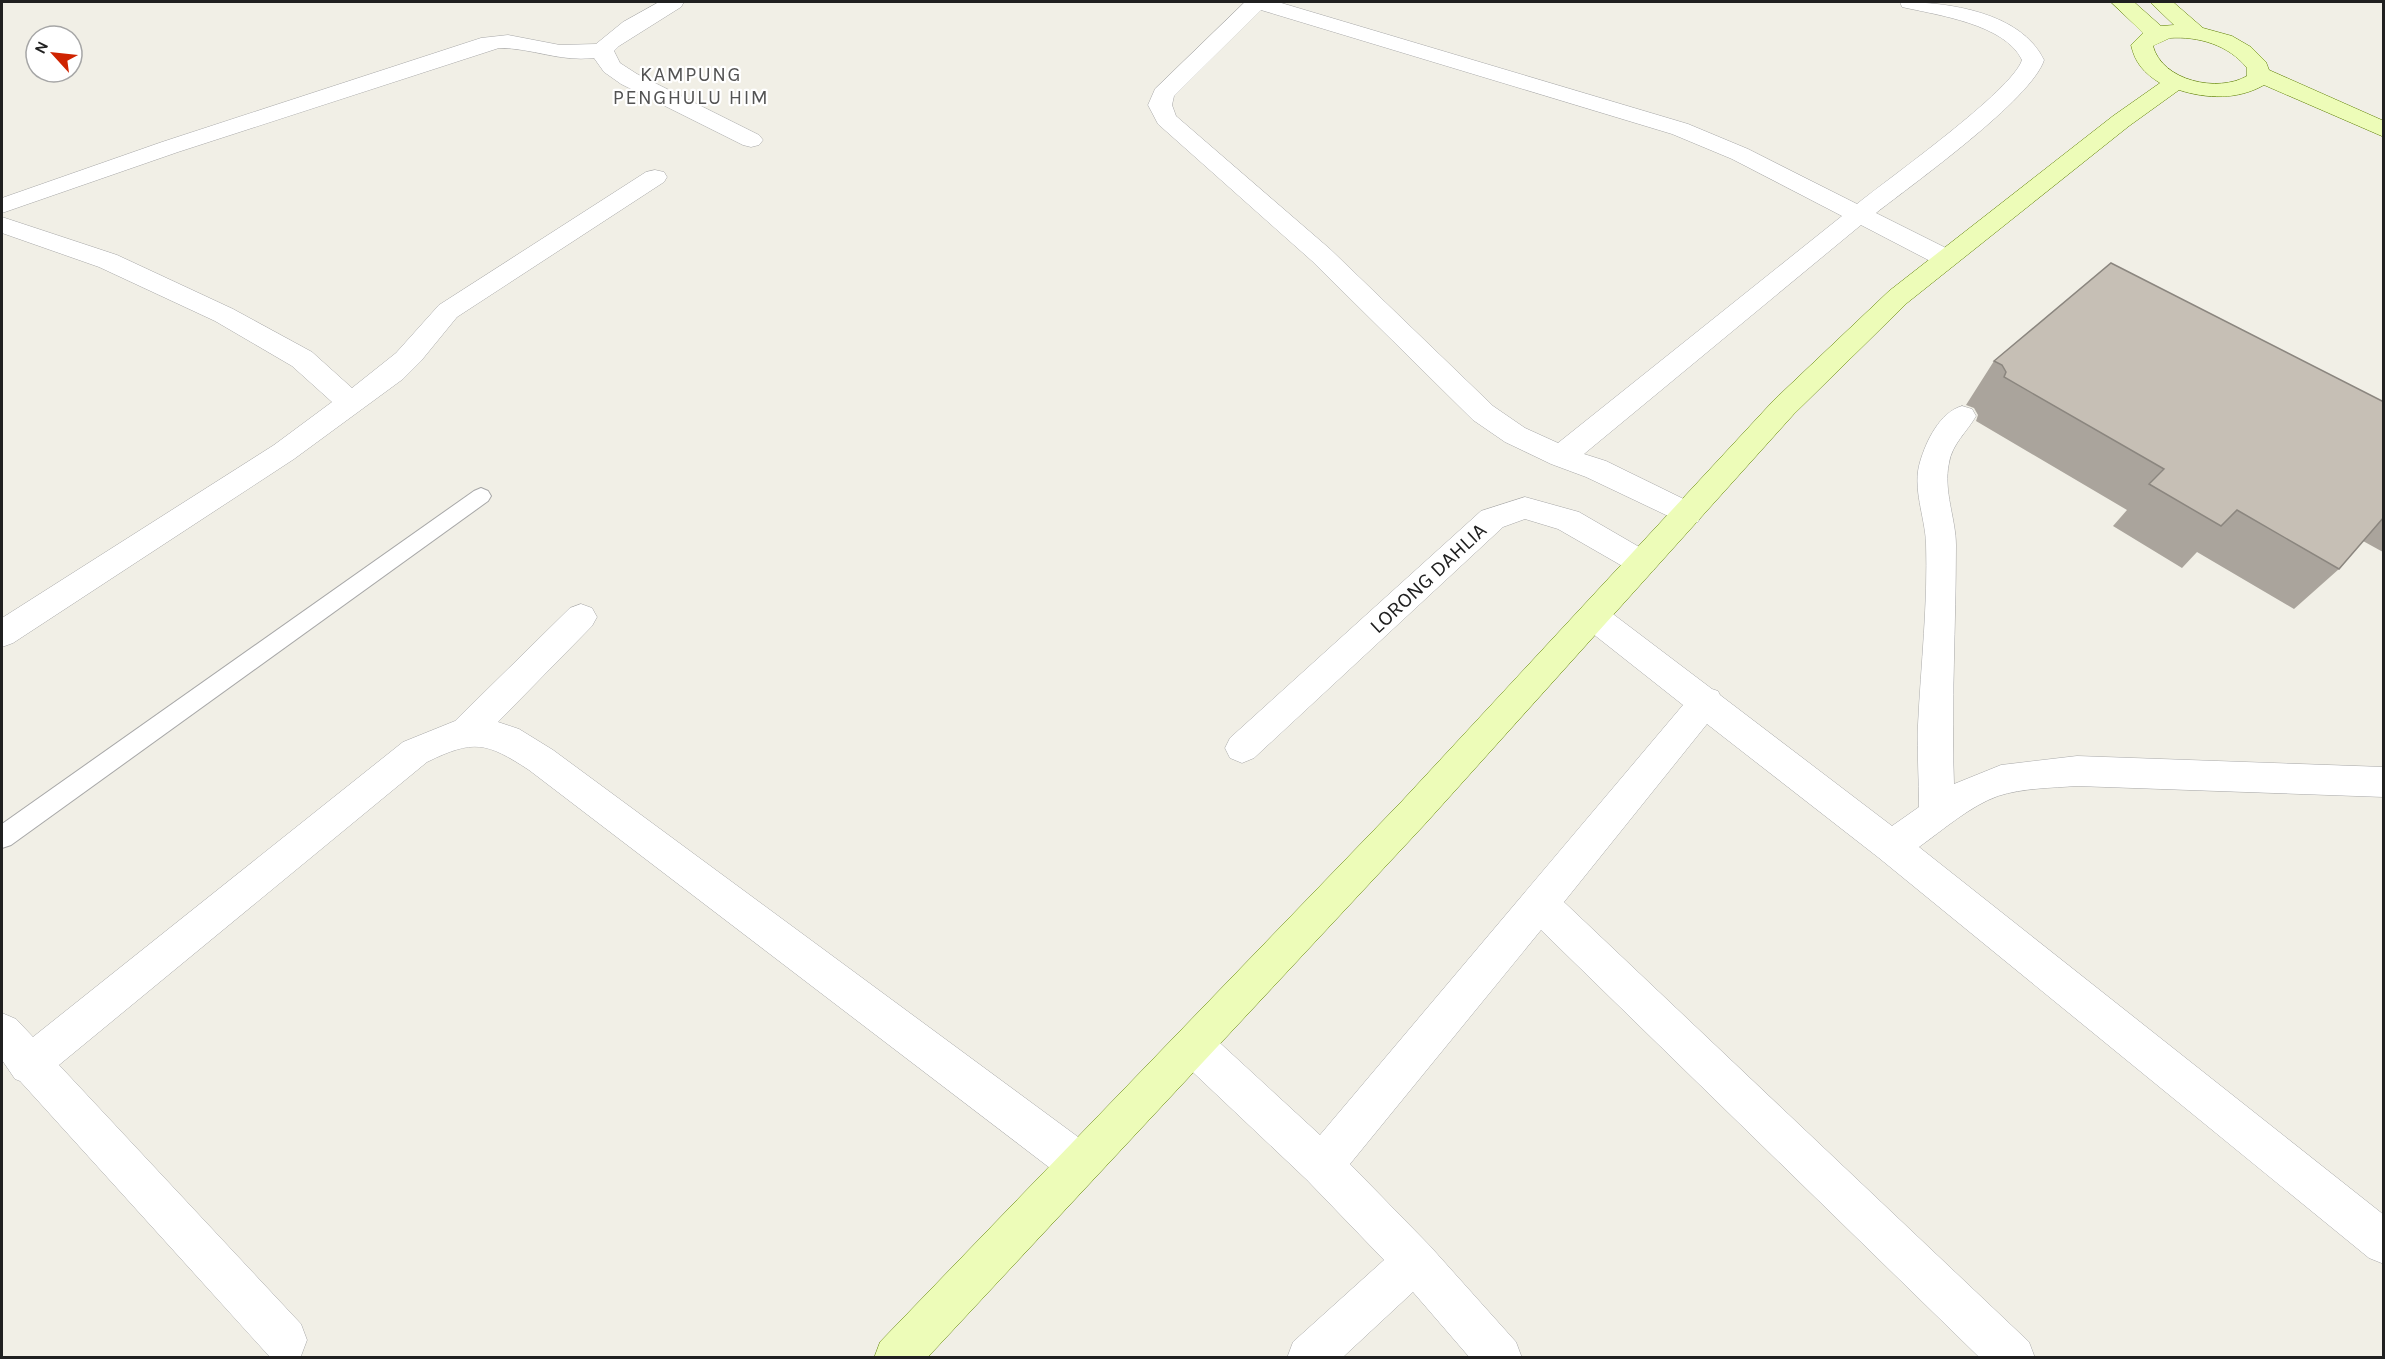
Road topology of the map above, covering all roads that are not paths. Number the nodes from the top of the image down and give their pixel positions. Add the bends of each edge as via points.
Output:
1 (673, 2) edge
2 (1257, 2) edge
3 (1910, 2) edge
4 (2122, 2) edge
5 (2161, 2) edge
6 (2195, 32) junction
7 (2157, 34) junction
8 (603, 50) junction
9 (2259, 74) junction
10 (2177, 81) junction
11 (2384, 130) edge
12 (751, 140) dead end
13 (655, 177) dead end
14 (3, 210) edge
15 (1857, 215) junction
16 (1945, 258) junction
17 (351, 403) junction
18 (1962, 416) dead end
19 (1561, 457) junction
20 (481, 496) dead end
21 (1687, 513) junction
22 (1642, 563) junction
23 (1594, 616) junction
24 (581, 617) dead end
25 (2, 634) edge
26 (1706, 701) junction
27 (467, 731) junction
28 (1242, 748) dead end
29 (2384, 782) edge
30 (1937, 816) junction
31 (2, 837) edge
32 (1892, 847) junction
33 (1540, 904) junction
34 (2, 1032) edge
35 (1194, 1046) junction
36 (29, 1065) junction
37 (1078, 1163) junction
38 (1322, 1165) junction
39 (2384, 1243) edge
40 (1415, 1261) junction
41 (285, 1340) dead end
42 (896, 1358) edge
43 (1310, 1358) edge
44 (1500, 1358) edge
45 (2013, 1358) edge

1 - 8 street via 631,27
2 - 15 street via 1680,129 1740,154
2 - 19 street via 1163,94 1160,105 1166,119 1321,255 1483,413 1515,435
3 - 15 street via 1991,24 2022,43 2034,62 2020,82
4 - 7 main road
5 - 6 main road
6 - 7 main road
6 - 9 main road via 2246,52
7 - 10 main road via 2142,45 2143,55 2158,72
8 - 12 street via 613,69 629,79
8 - 14 street via 559,52 516,40 489,43 170,147
9 - 10 main road via 2253,84 2226,91 2200,89
9 - 11 main road
10 - 16 main road
13 - 17 street via 448,311 404,362
14 - 17 street via 224,315 302,359
15 - 16 street
15 - 19 street
16 - 21 main road via 1898,297 1784,407
17 - 25 street via 284,452
18 - 30 street via 1947,433 1934,463 1934,507 1941,541 1935,727
19 - 21 street via 1596,469
20 - 31 lane
21 - 22 main road
22 - 23 main road
22 - 28 street, LORONG DAHLIA via 1568,520 1525,508 1492,519
23 - 26 street
23 - 35 main road
24 - 27 street
26 - 32 street
26 - 33 street
27 - 36 street via 444,737 415,752
27 - 37 street via 488,732 515,742 541,760
29 - 30 street via 2078,771 1996,783 1978,789
30 - 32 street
32 - 39 street
33 - 38 street
33 - 45 street
34 - 36 street
35 - 37 main road
35 - 38 street
36 - 41 street
37 - 42 main road
38 - 40 street
40 - 43 street
40 - 44 street

